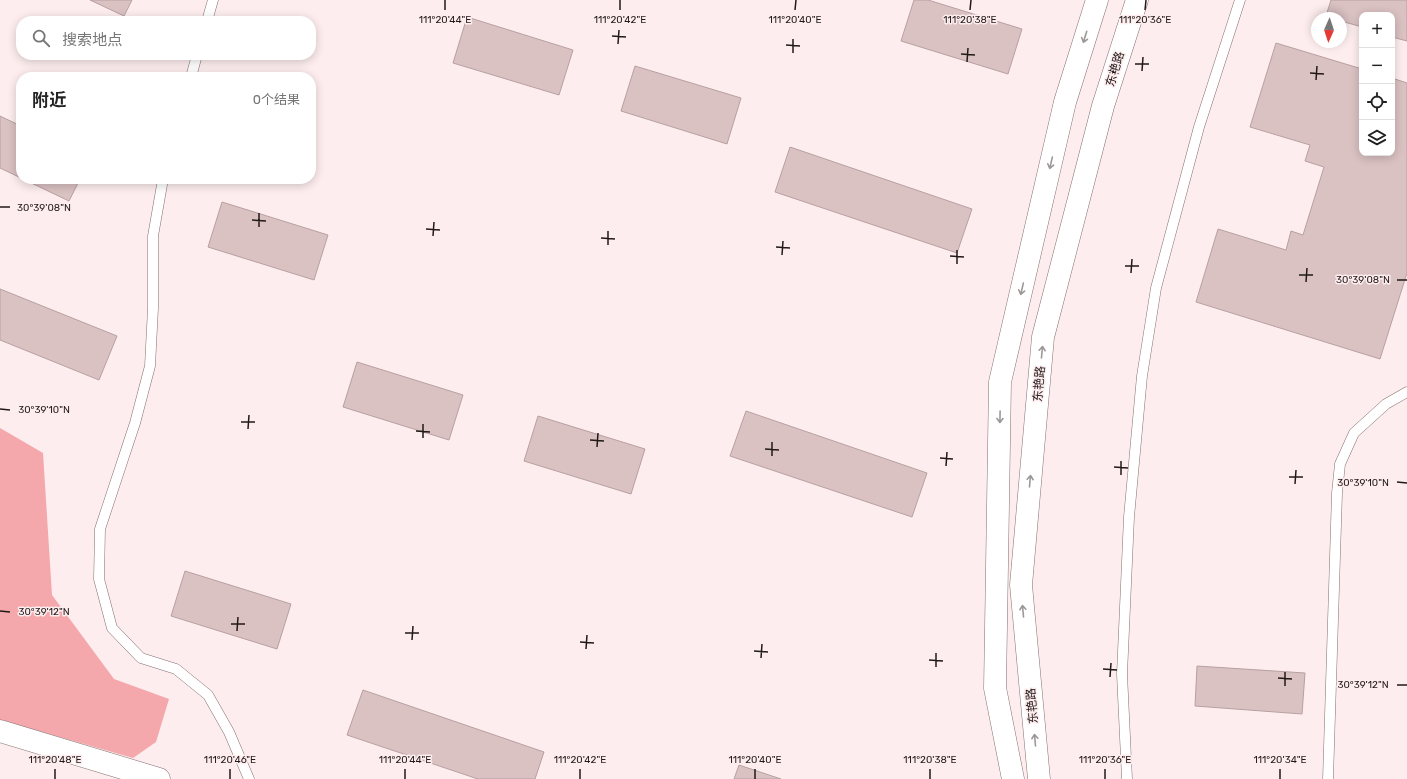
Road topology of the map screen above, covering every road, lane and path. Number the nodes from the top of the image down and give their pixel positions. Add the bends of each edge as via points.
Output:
1 (213, 0) edge
2 (1096, 0) edge
3 (1137, 0) edge
4 (1240, 0) edge
5 (208, 16) edge
6 (195, 60) edge
7 (192, 72) edge
8 (162, 184) edge
9 (1407, 392) edge
10 (0, 732) edge
11 (104, 771) edge
12 (159, 779) edge
13 (249, 779) edge
14 (1013, 779) edge
15 (1039, 779) edge
16 (1046, 779) edge
17 (1128, 779) edge
18 (1328, 779) edge

1 - 5 lane
2 -> 14 main road via 1065,102 1000,382 995,688
15 -> 3 main road, 东艳路 via 1021,585 1043,337 1103,106
4 - 17 lane via 1200,126 1156,288 1142,376 1129,517 1122,674
6 - 7 lane
8 - 13 lane via 153,236 150,366 135,423 100,530 99,579 112,628 141,658 176,669 208,695 229,732
9 - 18 lane via 1386,404 1354,433 1340,464
10 - 11 main road
11 - 12 main road
15 - 16 lane

